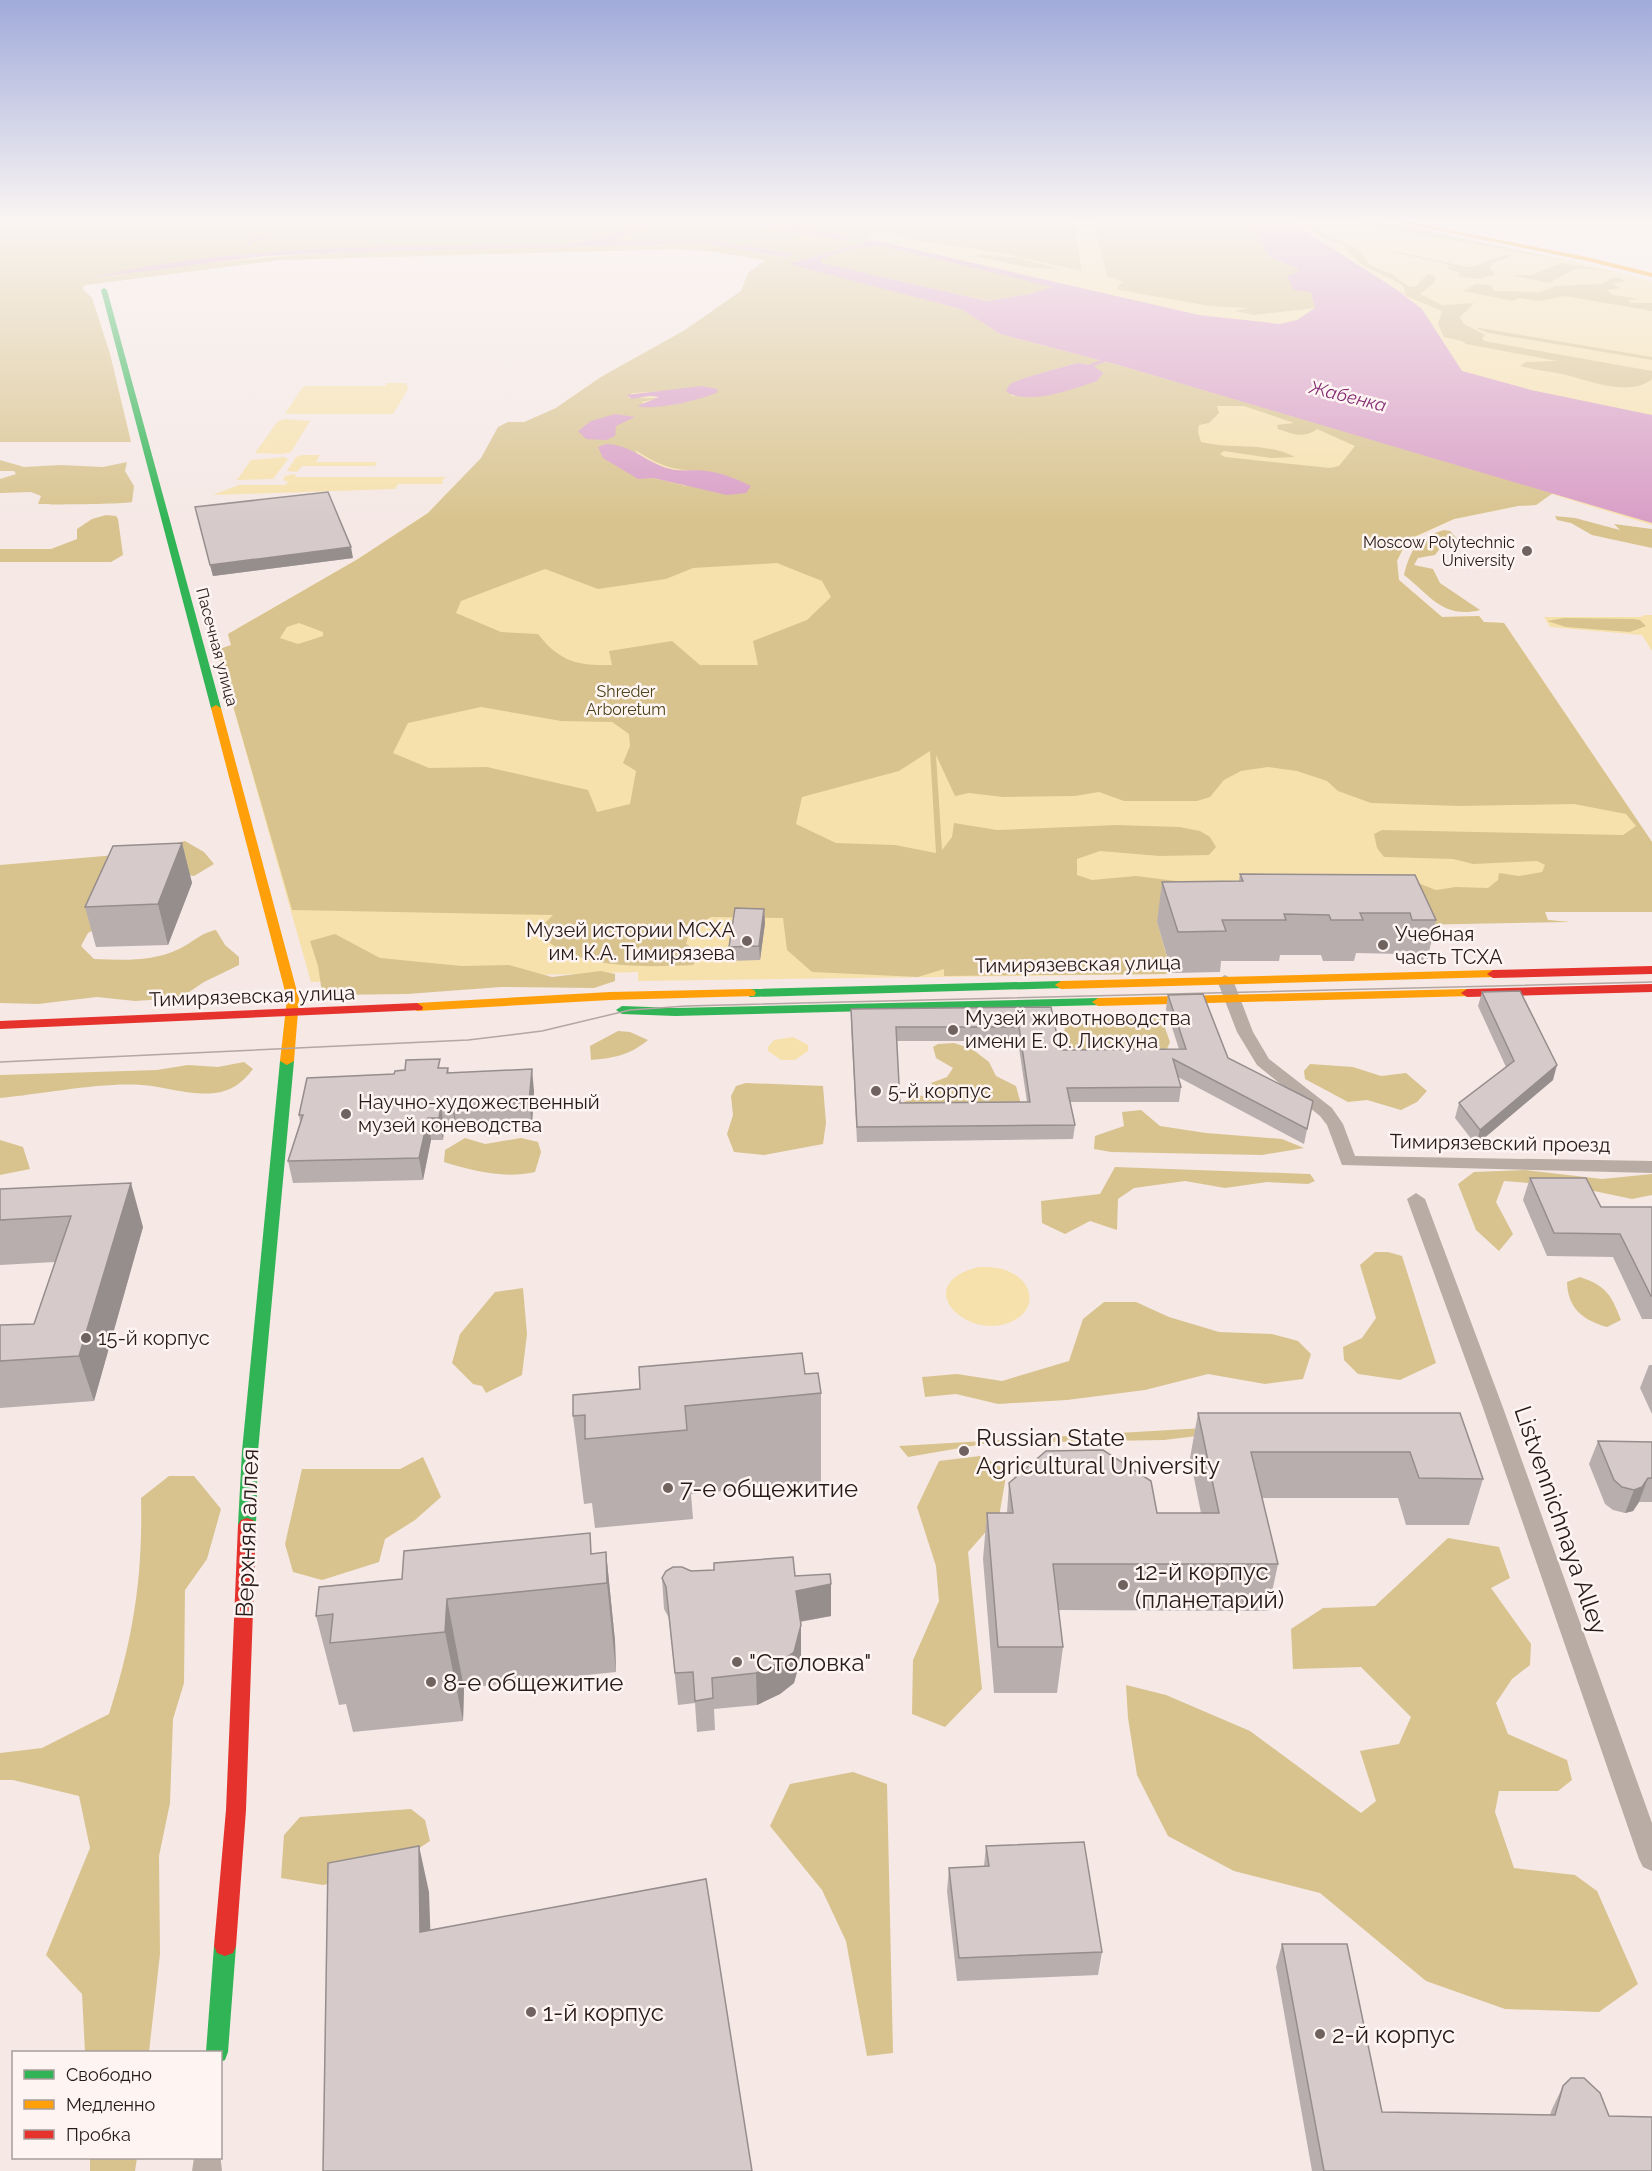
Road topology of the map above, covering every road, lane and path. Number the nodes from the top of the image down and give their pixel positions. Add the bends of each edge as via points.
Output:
1 (112, 320) edge
2 (1652, 970) edge
3 (1225, 980) junction
4 (1652, 988) edge
5 (1232, 998) junction
6 (506, 1004) junction
7 (293, 1014) junction
8 (0, 1025) edge
9 (1652, 1167) edge
10 (1416, 1199) dead end
11 (1652, 1859) edge
12 (217, 2051) edge

1 - 7 main road, Пасечная улица via 293,999
2 - 3 main road, Тимирязевская улица
3 - 5 street
3 - 6 main road, Тимирязевская улица via 610,996
4 - 5 main road, Тимирязевская улица
5 - 6 main road, Тимирязевская улица via 675,1012
5 - 9 street, Тимирязевский проезд via 1245,1032 1263,1062 1326,1112 1335,1124 1348,1161
6 - 7 main road, Тимирязевская улица
7 - 8 main road, Тимирязевская улица
7 - 12 main road, Верхняя аллея via 250,1451 236,1810
10 - 11 street, Listvennichnaya Alley

